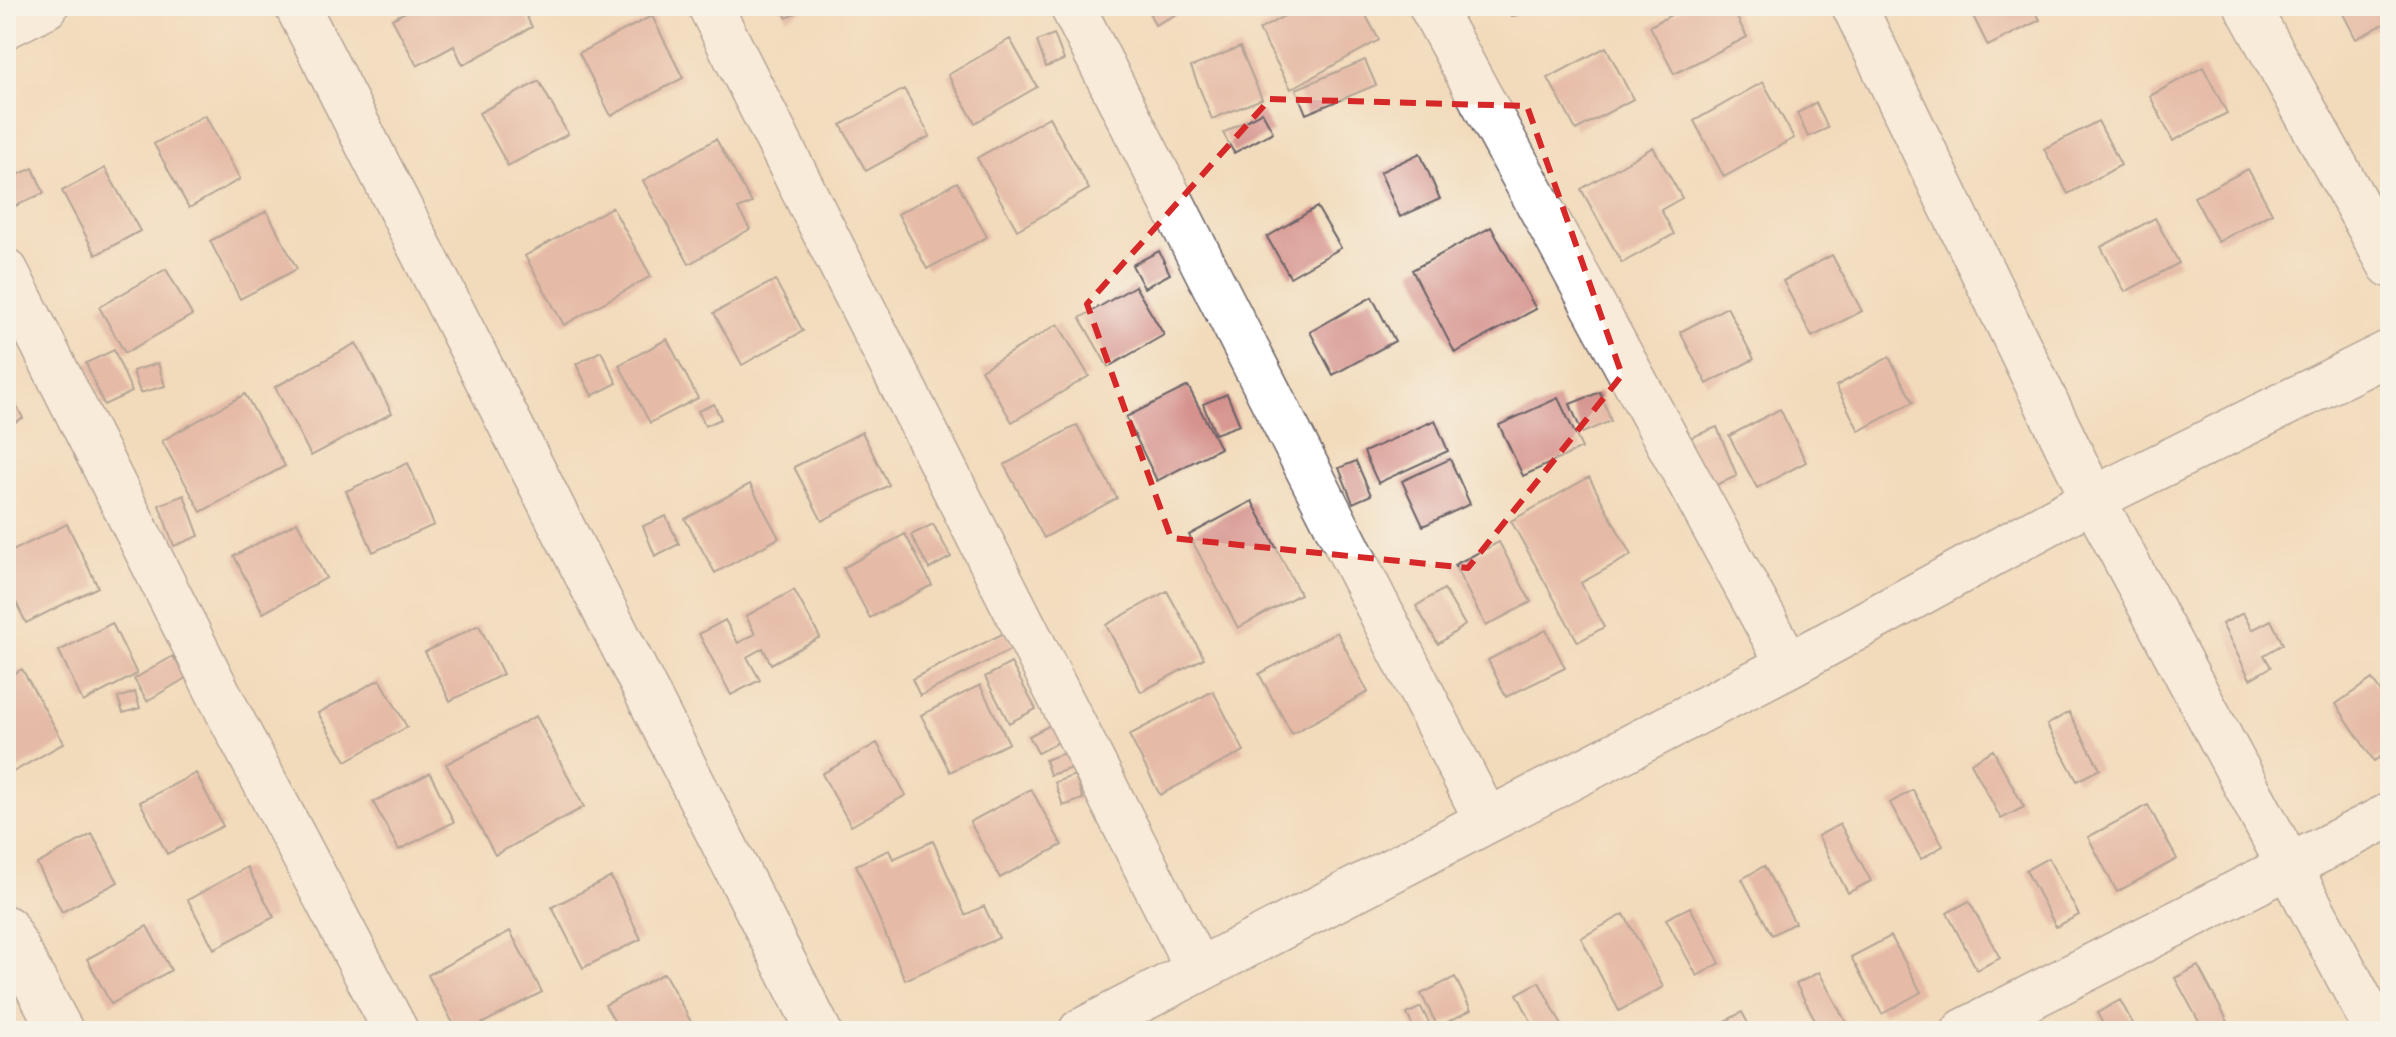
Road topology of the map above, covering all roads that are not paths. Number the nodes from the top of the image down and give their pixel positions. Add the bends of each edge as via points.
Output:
1 (46, 6) edge
2 (297, 6) edge
3 (710, 6) edge
4 (1072, 6) edge
5 (1431, 6) edge
6 (1854, 6) edge
7 (2247, 6) edge
8 (6, 26) edge
9 (2390, 265) edge
10 (6, 271) edge
11 (2390, 352) edge
12 (2093, 499) junction
13 (1789, 665) junction
14 (2390, 815) edge
15 (1486, 819) junction
16 (2288, 869) junction
17 (6, 928) edge
18 (1198, 970) junction
19 (61, 1031) edge
20 (396, 1031) edge
21 (819, 1031) edge
22 (1081, 1031) edge
23 (1964, 1031) edge
24 (2377, 1031) edge

1 - 8 street
2 - 21 street
3 - 18 street
4 - 15 street
5 - 13 street
6 - 12 street
7 - 9 street
10 - 20 street
11 - 12 street
12 - 13 street
12 - 16 street
13 - 15 street
14 - 16 street
15 - 18 street
16 - 23 street
16 - 24 street
17 - 19 street
18 - 22 street

